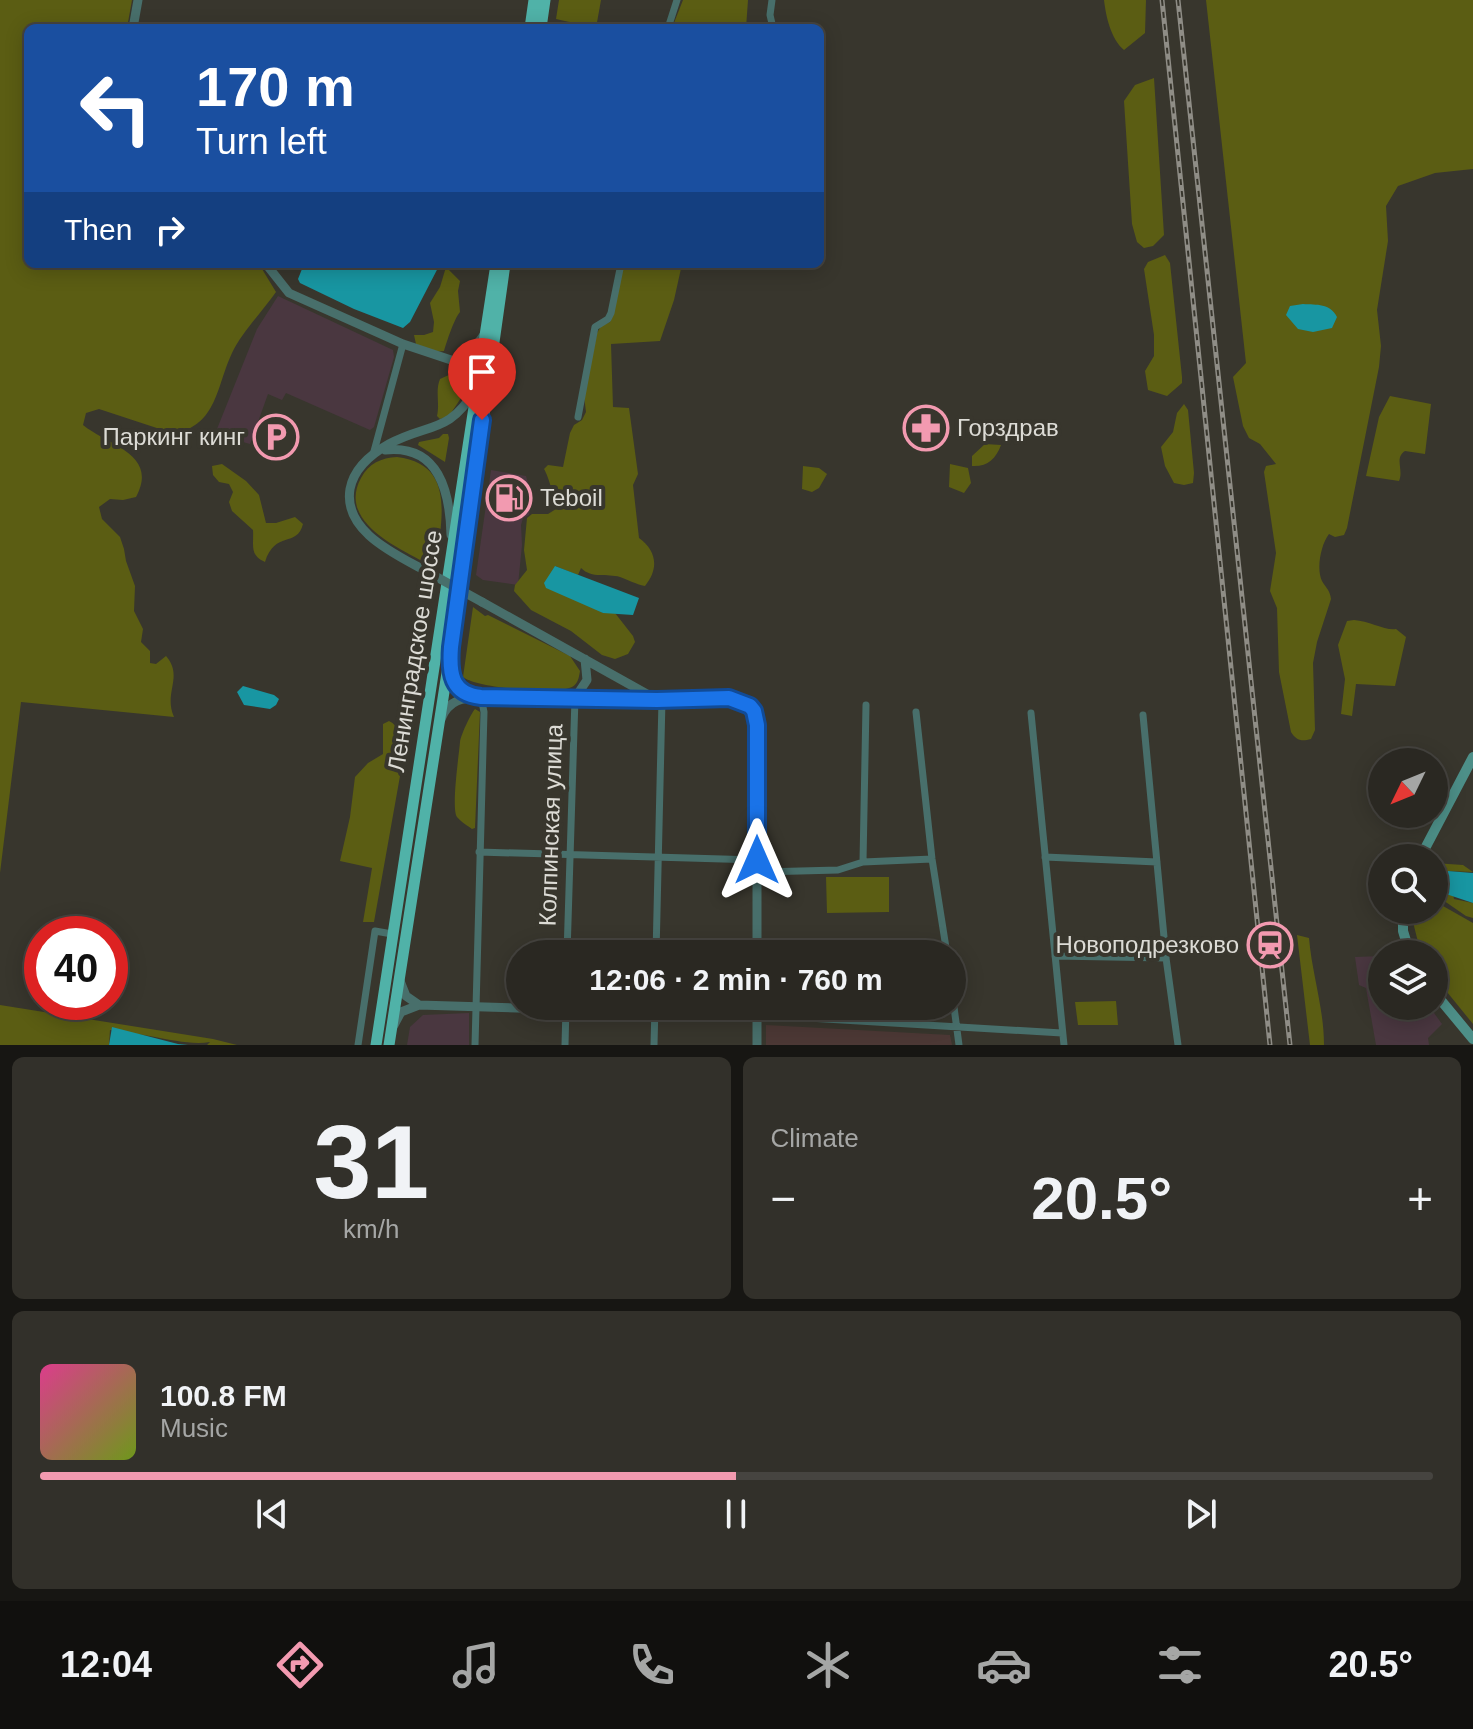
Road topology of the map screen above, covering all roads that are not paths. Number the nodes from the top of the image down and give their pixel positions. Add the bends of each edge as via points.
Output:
1 (138, 0) edge
2 (534, 0) edge
3 (545, 0) edge
4 (677, 0) edge
5 (772, 0) edge
6 (134, 24) edge
7 (531, 24) edge
8 (542, 24) edge
9 (669, 24) edge
10 (772, 24) edge
11 (269, 268) edge
12 (495, 268) edge
13 (504, 268) edge
14 (620, 268) edge
15 (486, 332) junction
16 (403, 344) junction
17 (454, 361) junction
18 (478, 383) junction
19 (578, 417) dead end
20 (375, 453) junction
21 (452, 558) junction
22 (451, 647) junction
23 (585, 659) junction
24 (481, 697) junction
25 (575, 698) junction
26 (660, 700) junction
27 (866, 705) dead end
28 (916, 712) dead end
29 (1031, 713) dead end
30 (1143, 715) dead end
31 (438, 729) junction
32 (1473, 757) edge
33 (1427, 844) edge
34 (479, 852) junction
35 (570, 856) junction
36 (1045, 857) junction
37 (659, 858) junction
38 (932, 859) junction
39 (757, 860) junction
40 (863, 862) junction
41 (1157, 862) junction
42 (757, 872) junction
43 (392, 934) junction
44 (567, 940) edge
45 (656, 940) edge
46 (757, 940) edge
47 (945, 940) edge
48 (1055, 956) junction
49 (1166, 958) junction
50 (400, 976) junction
51 (419, 1005) junction
52 (477, 1007) junction
53 (506, 1007) edge
54 (1448, 1009) edge
55 (566, 1020) edge
56 (654, 1020) edge
57 (757, 1020) edge
58 (854, 1020) edge
59 (956, 1020) edge
60 (957, 1026) junction
61 (392, 1030) junction
62 (1062, 1033) junction
63 (1473, 1039) edge
64 (358, 1045) edge
65 (376, 1045) edge
66 (389, 1045) edge
67 (475, 1045) edge
68 (565, 1045) edge
69 (654, 1045) edge
70 (757, 1045) edge
71 (959, 1045) edge
72 (1064, 1045) edge
73 (1178, 1045) edge

1 - 6 street
2 - 7 highway
3 - 8 highway
4 - 9 street
5 - 10 street
11 - 16 street via 289,293
12 - 15 highway, Ленинградское шоссе
13 - 22 highway, Ленинградское шоссе
14 - 19 street via 611,313 595,327
15 - 17 street via 472,351
15 - 18 highway, Ленинградское шоссе
16 - 17 street
16 - 20 street
17 - 18 street via 471,371
18 - 20 street via 447,422
18 - 21 highway, Ленинградское шоссе
20 - 21 street via 412,452 433,467 449,506
20 - 23 street, bridge via 361,467 349,494 353,514 374,539
21 - 43 highway, Ленинградское шоссе
22 - 24 street via 456,684 464,693
22 - 31 highway, Ленинградское шоссе
23 - 25 street via 587,680
23 - 26 street
24 - 25 street
24 - 31 street via 453,702
24 - 34 street
25 - 26 street
25 - 35 street, Колпинская улица
26 - 37 street
26 - 39 street via 738,700 750,706 756,717
27 - 40 street
28 - 38 street
29 - 36 street
30 - 41 street
31 - 50 highway, Ленинградское шоссе
32 - 33 main road
34 - 35 street
34 - 52 street
35 - 37 street
35 - 44 street, Колпинская улица
36 - 41 street
36 - 48 street
37 - 39 street
37 - 45 street
38 - 40 street
38 - 47 street
39 - 42 street
40 - 42 street via 838,870
41 - 49 street
42 - 46 street
43 - 64 street via 375,931
43 - 65 highway, Ленинградское шоссе
48 - 49 street
48 - 62 street
49 - 73 street
50 - 51 street via 406,996
50 - 61 highway, Ленинградское шоссе
51 - 52 street
51 - 61 street via 401,1012
52 - 53 street
52 - 67 street
54 - 63 main road
55 - 68 street
56 - 69 street
57 - 70 street
58 - 60 street
59 - 60 street
60 - 62 street
60 - 71 street
61 - 66 highway, Ленинградское шоссе
62 - 72 street

